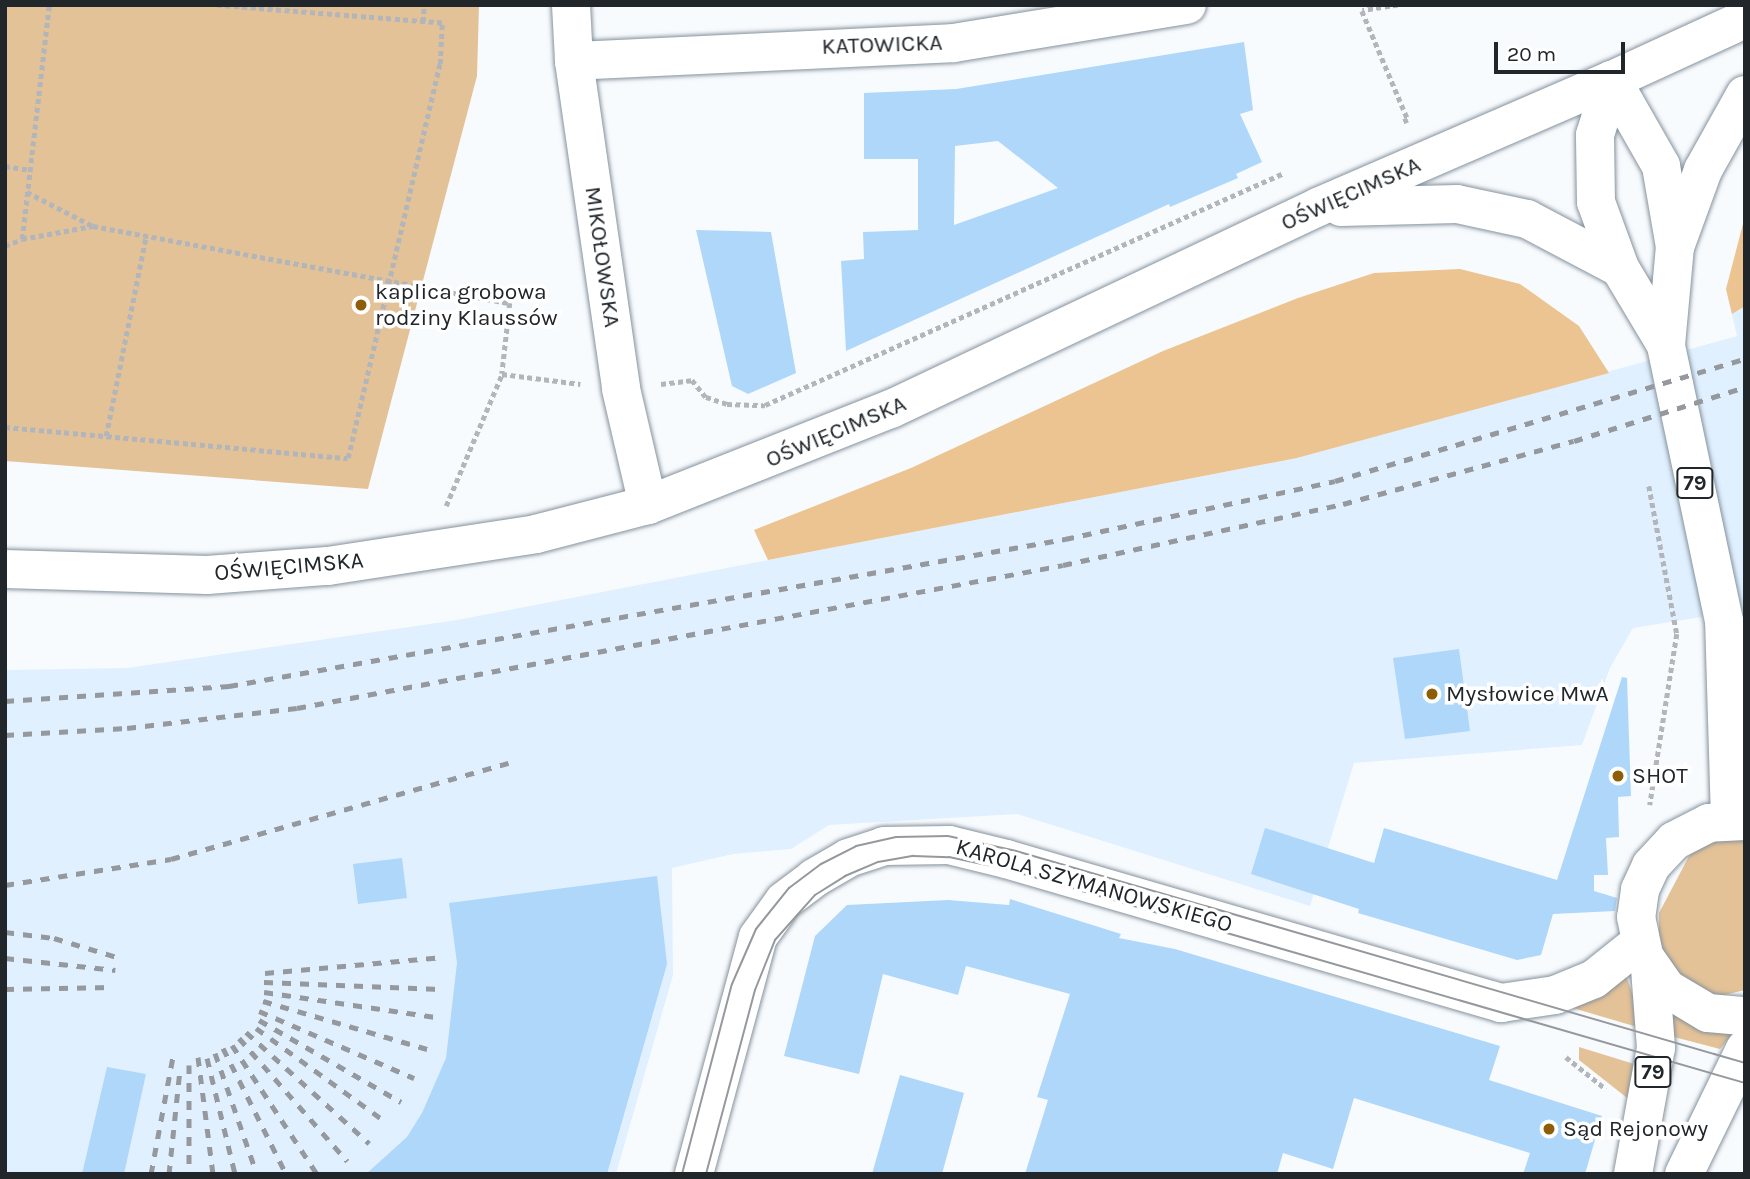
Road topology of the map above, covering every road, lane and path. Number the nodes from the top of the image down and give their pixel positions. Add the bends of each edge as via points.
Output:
1 (49, 5) edge
2 (215, 5) edge
3 (424, 5) edge
4 (571, 5) edge
5 (1186, 5) edge
6 (1398, 5) edge
7 (1745, 19) edge
8 (423, 22) junction
9 (574, 61) junction
10 (1612, 80) junction
11 (1745, 95) edge
12 (1397, 124) dead end
13 (5, 166) edge
14 (1294, 169) dead end
15 (29, 170) junction
16 (27, 192) junction
17 (1318, 207) junction
18 (93, 226) junction
19 (146, 236) junction
20 (22, 239) junction
21 (5, 246) edge
22 (1675, 247) junction
23 (1619, 268) junction
24 (389, 281) junction
25 (1666, 345) junction
26 (502, 374) junction
27 (621, 389) junction
28 (5, 427) edge
29 (106, 436) junction
30 (1647, 473) dead end
31 (648, 505) junction
32 (445, 509) dead end
33 (5, 569) edge
34 (1648, 809) dead end
35 (1737, 820) edge
36 (1645, 956) junction
37 (1745, 1016) edge
38 (1745, 1049) edge
39 (695, 1174) edge
40 (1633, 1174) edge
41 (1684, 1174) edge

1 - 15 path
2 - 8 path
3 - 8 path
4 - 9 main road, MIKOŁOWSKA
5 - 9 main road, KATOWICKA via 954,43
6 - 12 path via 1362,11 1408,120
7 - 10 main road
8 - 24 path via 442,23 440,64
9 - 27 main road, MIKOŁOWSKA
10 - 17 main road, OŚWIĘCIMSKA
10 - 22 main road via 1661,166
10 - 23 main road, 79 via 1595,135 1596,202
11 - 22 main road, 79 via 1703,170
13 - 15 path
14 - 27 path via 765,405 727,404 706,397 692,380
15 - 16 path
16 - 18 path
16 - 20 path
17 - 23 main road via 1457,204 1527,219
17 - 31 main road, OŚWIĘCIMSKA via 891,409
18 - 19 path
18 - 20 path
19 - 24 path
19 - 29 path
20 - 21 path
22 - 25 main road, 79
23 - 25 main road, 79
24 - 26 path via 510,303
24 - 29 path via 348,458
25 - 35 main road, 79 via 1724,621
26 - 27 path
26 - 32 path
27 - 31 main road, MIKOŁOWSKA
28 - 29 path
30 - 34 path via 1677,634
31 - 33 main road, OŚWIĘCIMSKA via 495,542 328,566 207,575
35 - 36 main road, 79 via 1709,823 1674,841 1651,866 1637,903
36 - 37 main road via 1685,1003 1721,1016
36 - 39 main road, KAROLA SZYMANOWSKIEGO via 1555,995 1501,1003 983,853 949,845 884,846 848,858 814,878 785,901 758,937
36 - 40 main road, 79 via 1656,1048
38 - 41 main road

